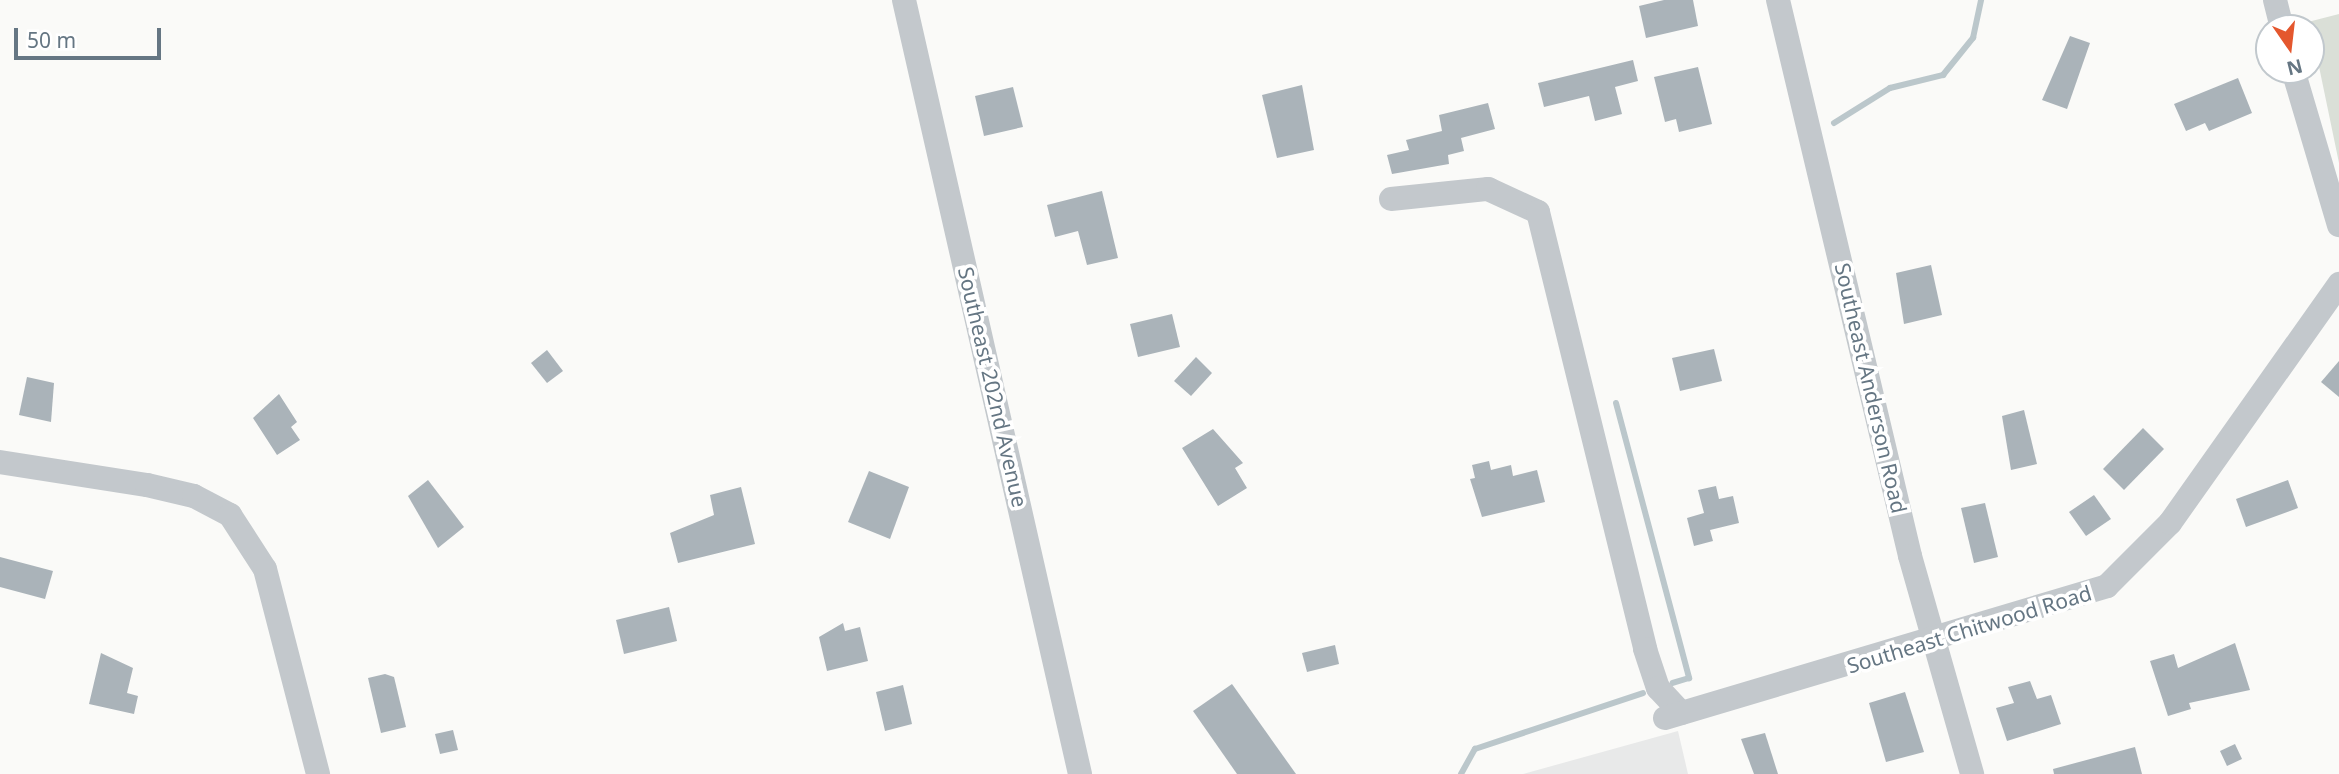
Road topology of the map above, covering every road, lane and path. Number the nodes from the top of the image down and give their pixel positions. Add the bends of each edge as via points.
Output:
1 (904, 0) edge
2 (1778, 0) edge
3 (2297, 84) edge
4 (1391, 199) dead end
5 (2339, 225) edge
6 (2339, 284) edge
7 (0, 462) edge
8 (1933, 640) junction
9 (318, 774) edge
10 (1080, 774) edge
11 (1972, 774) edge

1 - 10 street, Southeast 202nd Avenue
2 - 8 street, Southeast Anderson Road
3 - 5 street
4 - 8 street, Southeast Chitwood Road via 1488,189 1538,212 1644,649 1673,715
6 - 8 street, Southeast Chitwood Road via 2169,523 2128,570 2092,594
7 - 9 street via 147,485 194,496 230,515 265,569
8 - 11 street, Southeast Anderson Road

